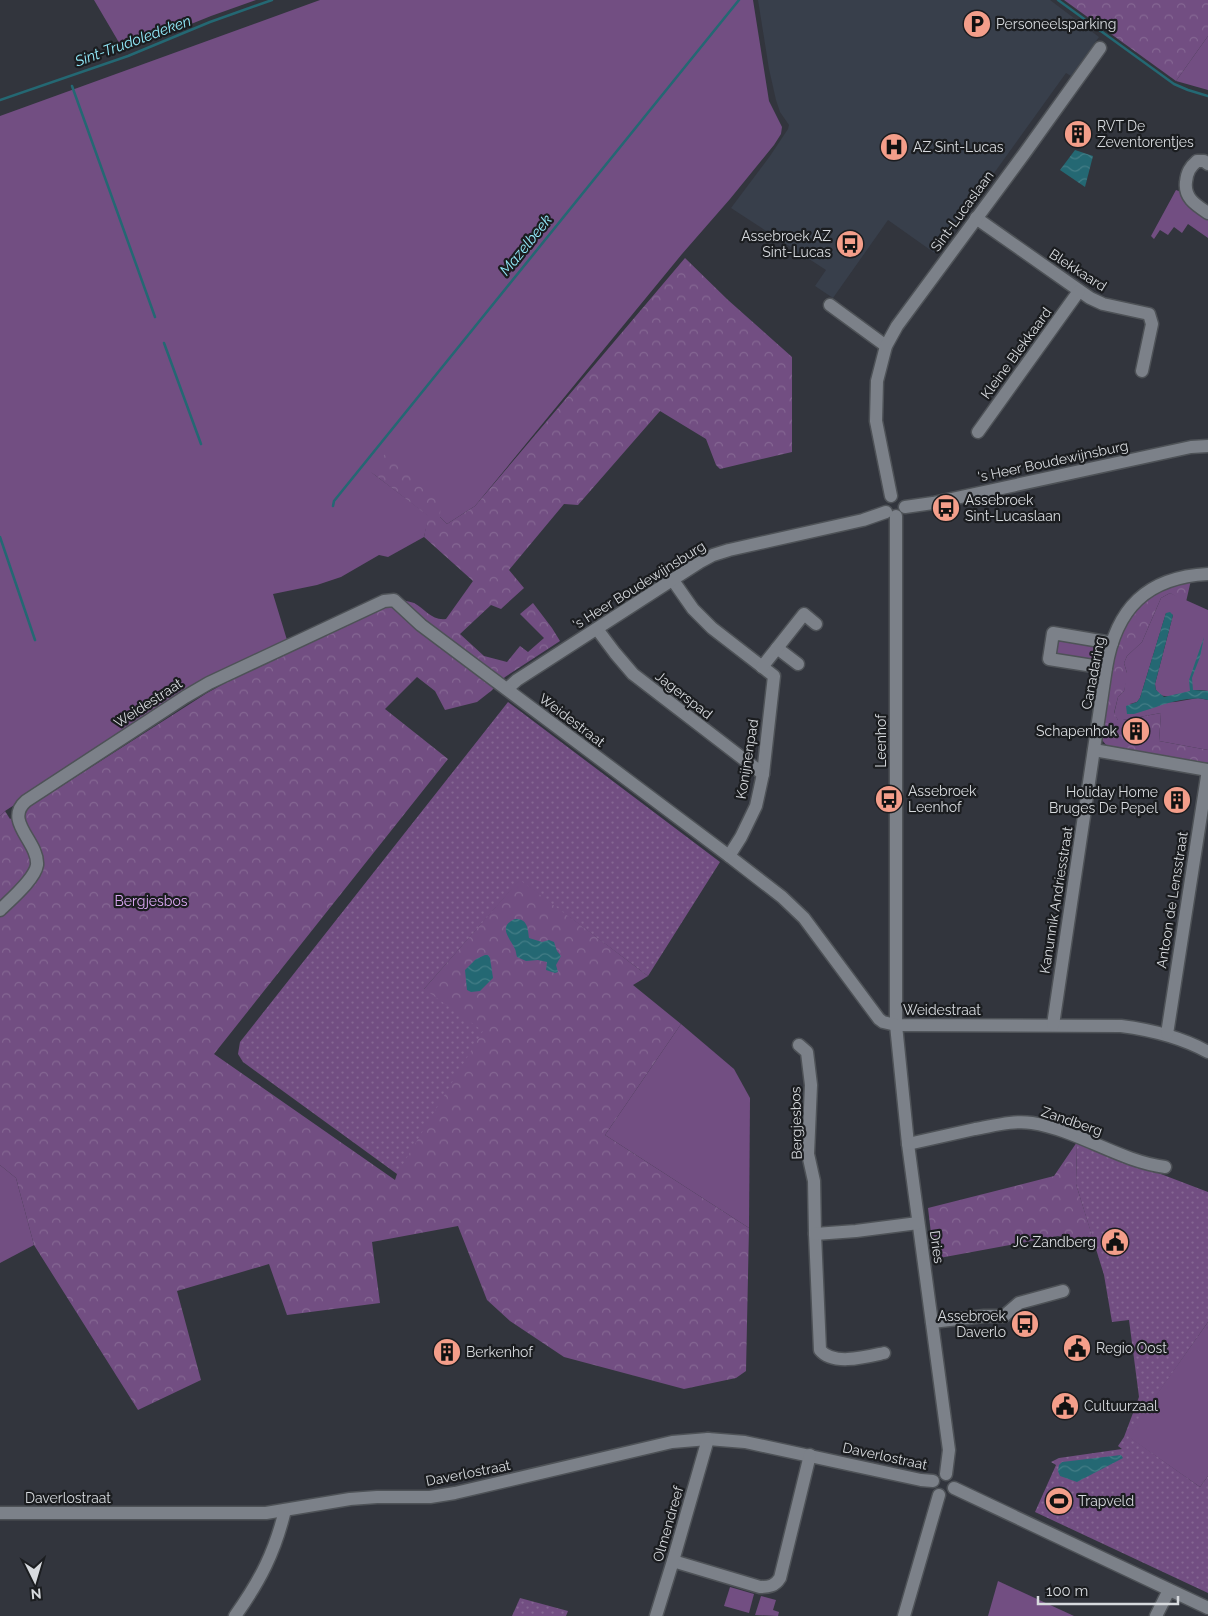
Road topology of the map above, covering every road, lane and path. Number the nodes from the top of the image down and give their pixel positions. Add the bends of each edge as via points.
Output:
1 (1100, 48) dead end
2 (1208, 164) edge
3 (1208, 213) edge
4 (976, 218) junction
5 (1079, 291) junction
6 (830, 305) dead end
7 (886, 346) junction
8 (1142, 370) dead end
9 (978, 432) dead end
10 (1208, 446) edge
11 (891, 496) junction
12 (895, 512) junction
13 (1208, 574) edge
14 (672, 579) junction
15 (816, 624) dead end
16 (597, 629) junction
17 (1112, 642) junction
18 (777, 648) junction
19 (798, 664) dead end
20 (762, 668) junction
21 (1106, 668) junction
22 (506, 689) junction
23 (1094, 750) junction
24 (1208, 770) edge
25 (763, 774) junction
26 (729, 856) junction
27 (0, 910) edge
28 (896, 1025) junction
29 (1053, 1025) junction
30 (1166, 1034) junction
31 (799, 1045) dead end
32 (1208, 1052) edge
33 (908, 1144) junction
34 (1165, 1167) dead end
35 (918, 1223) junction
36 (815, 1234) junction
37 (1063, 1291) dead end
38 (932, 1322) junction
39 (884, 1353) dead end
40 (708, 1439) junction
41 (810, 1456) junction
42 (946, 1474) junction
43 (933, 1481) junction
44 (954, 1488) junction
45 (940, 1495) junction
46 (285, 1510) junction
47 (0, 1513) edge
48 (673, 1561) junction
49 (1169, 1590) junction
50 (1208, 1608) edge
51 (234, 1616) edge
52 (656, 1616) edge
53 (904, 1616) edge
54 (1156, 1616) edge

1 - 4 street, Sint-Lucaslaan
2 - 3 street via 1197,161 1191,166 1185,190 1189,198
4 - 5 street, Blekkaard
4 - 7 street, Sint-Lucaslaan via 897,326
5 - 8 street, Blekkaard via 1103,304 1149,314 1152,324
5 - 9 street, Kleine Blekkaard
6 - 7 street
7 - 11 street, Sint-Lucaslaan via 877,381 876,421
10 - 12 street, 's Heer Boudewijnsburg via 1191,447
11 - 12 street, Sint-Lucaslaan via 884,504
11 - 12 street via 900,497 904,503
12 - 14 street, 's Heer Boudewijnsburg via 729,550 713,555
12 - 28 street, Leenhof
13 - 17 street, Canadaring via 1174,578 1147,592 1128,611
14 - 16 street, 's Heer Boudewijnsburg
14 - 20 street, Konijnenpad via 693,609 712,628
15 - 18 street via 804,614
16 - 22 street, 's Heer Boudewijnsburg
16 - 25 street, Jagerspad via 634,674
17 - 21 street, Canadaring
17 - 21 street via 1053,633 1049,659
18 - 19 street
18 - 20 street
20 - 25 street, Konijnenpad via 774,676
21 - 23 street, Canadaring
22 - 26 street, Weidestraat
22 - 27 street, Weidestraat via 421,625 394,600 384,601 209,683 26,801 19,807 18,815 36,855 36,865 33,875
23 - 24 street
23 - 29 street, Kanunnik Andriesstraat
24 - 30 street, Antoon de Lensstraat
25 - 26 street, Konijnenpad via 756,806
26 - 28 street, Weidestraat via 804,918 878,1019
28 - 29 street, Weidestraat
28 - 33 street, Dries
29 - 30 street, Weidestraat via 1121,1026
30 - 32 street, Weidestraat
31 - 36 street, Bergjesbos via 807,1052 811,1085 808,1154 814,1181
33 - 34 street, Zandberg via 996,1125 1031,1122 1147,1164
33 - 35 street, Dries
35 - 36 street
35 - 38 street, Dries
36 - 39 street, Bergjesbos via 820,1350 830,1358 838,1359 865,1358
37 - 38 street via 1019,1303 1004,1316
38 - 42 street, Dries via 949,1450
40 - 41 street, Daverlostraat via 745,1442
40 - 46 street, Daverlostraat via 672,1442 448,1494 350,1499
40 - 48 street, Olmendreef
41 - 43 street, Daverlostraat
41 - 48 street via 780,1578 772,1586 760,1586
42 - 43 street via 938,1475
42 - 44 street via 952,1477
43 - 45 street via 934,1489
44 - 45 street via 946,1495
44 - 49 street
45 - 53 street
46 - 47 street, Daverlostraat via 266,1513
46 - 51 street via 272,1555
48 - 52 street, Olmendreef
49 - 50 street
49 - 54 street

